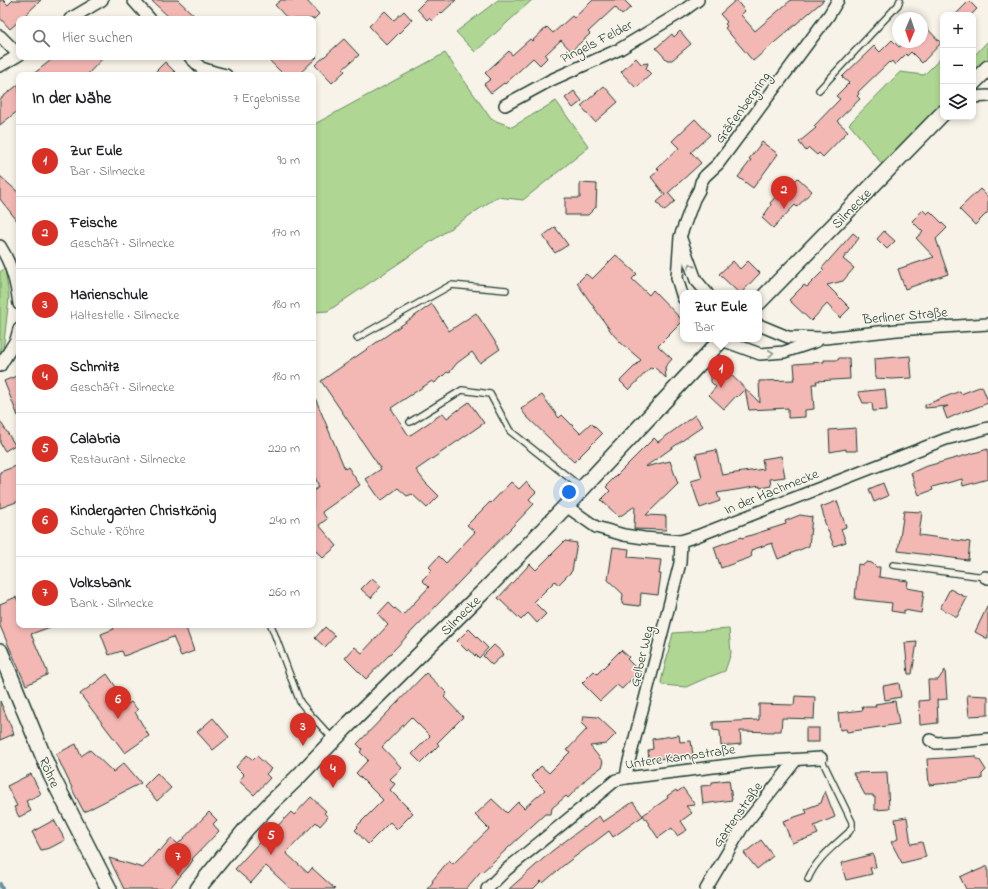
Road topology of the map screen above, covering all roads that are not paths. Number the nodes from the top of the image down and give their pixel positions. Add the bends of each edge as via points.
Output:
1 (102, 0) edge
2 (133, 0) edge
3 (698, 0) edge
4 (838, 0) edge
5 (900, 0) edge
6 (75, 16) edge
7 (147, 16) edge
8 (0, 36) edge
9 (16, 52) edge
10 (16, 57) edge
11 (192, 60) edge
12 (0, 66) edge
13 (988, 68) edge
14 (199, 71) edge
15 (214, 72) edge
16 (976, 80) edge
17 (819, 90) dead end
18 (988, 96) edge
19 (976, 97) edge
20 (505, 105) dead end
21 (940, 116) edge
22 (680, 237) junction
23 (0, 246) edge
24 (16, 283) edge
25 (506, 290) dead end
26 (680, 290) edge
27 (704, 290) edge
28 (762, 299) edge
29 (988, 324) edge
30 (762, 326) edge
31 (357, 338) dead end
32 (825, 338) junction
33 (16, 340) edge
34 (717, 342) edge
35 (728, 342) edge
36 (0, 366) edge
37 (410, 422) dead end
38 (988, 428) edge
39 (582, 488) junction
40 (566, 506) junction
41 (681, 540) junction
42 (893, 565) dead end
43 (987, 577) edge
44 (272, 628) edge
45 (0, 651) edge
46 (988, 739) edge
47 (334, 740) junction
48 (930, 740) dead end
49 (821, 758) joint
50 (796, 760) junction
51 (626, 778) junction
52 (808, 879) dead end
53 (109, 889) edge
54 (198, 889) edge
55 (487, 889) edge
56 (706, 889) edge

1 - 6 street
2 - 7 street
3 - 20 street, Pingels Felder via 620,49 551,80
4 - 22 street, Gräfenbergring via 718,164 705,176
5 - 17 lane
8 - 9 street
10 - 12 street
11 - 14 street
13 - 16 main road
14 - 15 street
18 - 19 street
21 - 28 main road, Silmecke
22 - 26 street, Gräfenbergring via 676,278
27 -> 22 street via 696,280
23 - 24 street
25 - 31 lane via 451,285
29 - 32 street, Berliner Straße
30 - 32 street, Berliner Straße via 788,337
35 -> 32 street, Berliner Straße via 760,354 784,352
33 - 36 street
34 - 39 main road, Silmecke
37 - 39 lane via 462,390 490,394 510,431
38 - 41 street, In der Hachmecke via 946,439
39 - 40 main road, Silmecke
40 - 41 street, In der Hachmecke via 596,527 624,535
40 - 47 main road, Silmecke
41 - 51 street, Gelber Weg via 680,563
42 - 43 lane
44 - 47 lane via 300,702
45 - 53 main road, Röhre via 50,774
46 - 48 street via 936,743
47 - 54 main road, Silmecke via 247,828
49 - 50 street, Untere Kampstraße
49 - 52 lane via 852,822 852,827 815,865
50 - 51 street, Untere Kampstraße via 753,762
50 - 56 street, Gartenstraße via 742,828
51 - 55 street, Untere Kampstraße via 616,780 506,870

